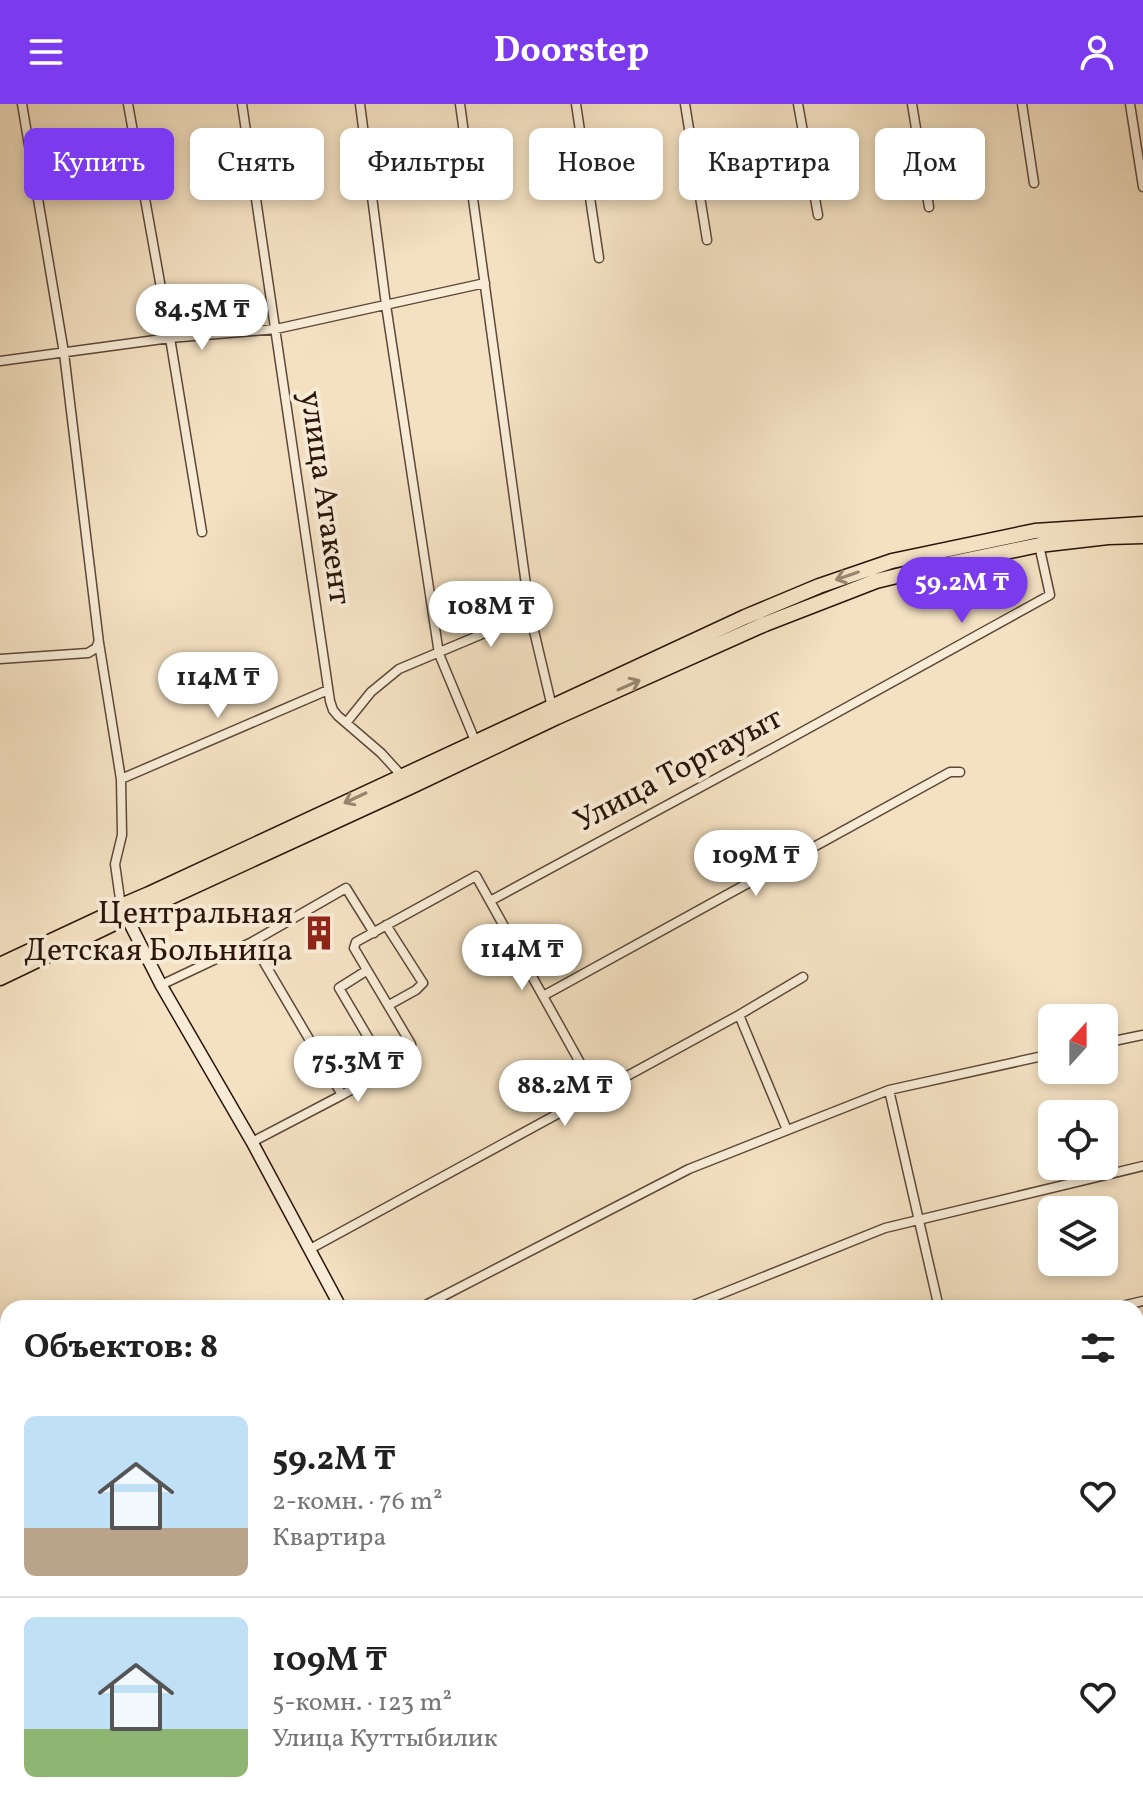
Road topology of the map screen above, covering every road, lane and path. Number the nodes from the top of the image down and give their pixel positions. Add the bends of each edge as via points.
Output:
1 (22, 104) edge
2 (128, 104) edge
3 (242, 104) edge
4 (360, 104) edge
5 (460, 104) edge
6 (576, 104) edge
7 (685, 104) edge
8 (798, 104) edge
9 (912, 104) edge
10 (1022, 104) edge
11 (1130, 104) edge
12 (1034, 183) dead end
13 (1143, 187) edge
14 (929, 207) dead end
15 (818, 215) dead end
16 (707, 240) dead end
17 (599, 258) dead end
18 (485, 283) junction
19 (386, 305) junction
20 (276, 329) junction
21 (170, 338) junction
22 (64, 353) junction
23 (0, 361) edge
24 (1143, 524) edge
25 (202, 532) dead end
26 (1143, 536) edge
27 (1039, 545) junction
28 (530, 614) junction
29 (748, 624) junction
30 (99, 643) junction
31 (439, 654) junction
32 (0, 659) edge
33 (328, 690) junction
34 (552, 707) junction
35 (346, 723) junction
36 (476, 743) junction
37 (960, 772) dead end
38 (402, 776) junction
39 (121, 779) junction
40 (490, 901) junction
41 (124, 911) junction
42 (386, 925) junction
43 (374, 933) junction
44 (252, 942) junction
45 (0, 965) edge
46 (366, 971) junction
47 (803, 977) dead end
48 (0, 978) edge
49 (161, 985) junction
50 (543, 996) junction
51 (389, 1005) junction
52 (739, 1015) junction
53 (1143, 1035) edge
54 (1118, 1040) edge
55 (1038, 1057) edge
56 (388, 1071) junction
57 (889, 1090) junction
58 (597, 1093) junction
59 (342, 1095) junction
60 (787, 1130) junction
61 (252, 1142) junction
62 (1143, 1166) edge
63 (919, 1219) junction
64 (310, 1249) junction
65 (337, 1300) edge
66 (435, 1300) edge
67 (706, 1300) edge
68 (937, 1300) edge

1 - 22 street
2 - 21 street
3 - 20 street, улица Атакент
4 - 19 street
5 - 18 street
6 - 17 street
7 - 16 street
8 - 15 street
9 - 14 street
10 - 12 street
11 - 13 street
18 - 19 street
18 - 28 street
19 - 20 street
19 - 31 street
20 - 21 street
20 - 33 street, улица Атакент
21 - 22 street
21 - 25 street
22 - 23 street
22 - 30 street
24 -> 29 highway via 1035,531 892,561 819,586
26 - 27 highway
27 - 29 highway via 876,581
27 - 40 street, Улица Торгауыт via 1050,595
28 - 31 street
28 - 34 street
29 - 34 highway
41 -> 29 highway via 396,794
30 - 32 street via 88,653
30 - 39 street
31 - 35 street via 399,669
31 - 36 street
33 - 35 street, улица Атакент via 333,710
33 - 39 street
34 - 36 highway
35 - 38 street, улица Атакент
36 - 38 highway
37 - 50 street via 950,772
38 -> 41 highway via 149,894
39 - 41 street via 122,835 115,864
40 - 42 street via 476,876
40 - 50 street
41 - 45 highway
41 - 48 highway via 112,926
41 - 49 main road
42 - 43 street
42 - 51 street via 423,983
43 - 44 street via 346,888
43 - 46 street via 354,948
44 - 49 street
44 - 59 street
46 - 51 street
46 - 56 street via 339,988
47 - 52 street
49 - 61 main road
50 - 58 street
51 - 56 street via 411,1044 412,1056
52 - 58 street
52 - 60 street
53 - 54 street
55 - 57 street
56 - 59 street
57 - 60 street
57 - 63 street
58 - 64 street
59 - 61 street
60 - 66 street via 689,1169
61 - 64 main road
62 - 63 street
63 - 67 street
63 - 68 street
64 - 65 main road

